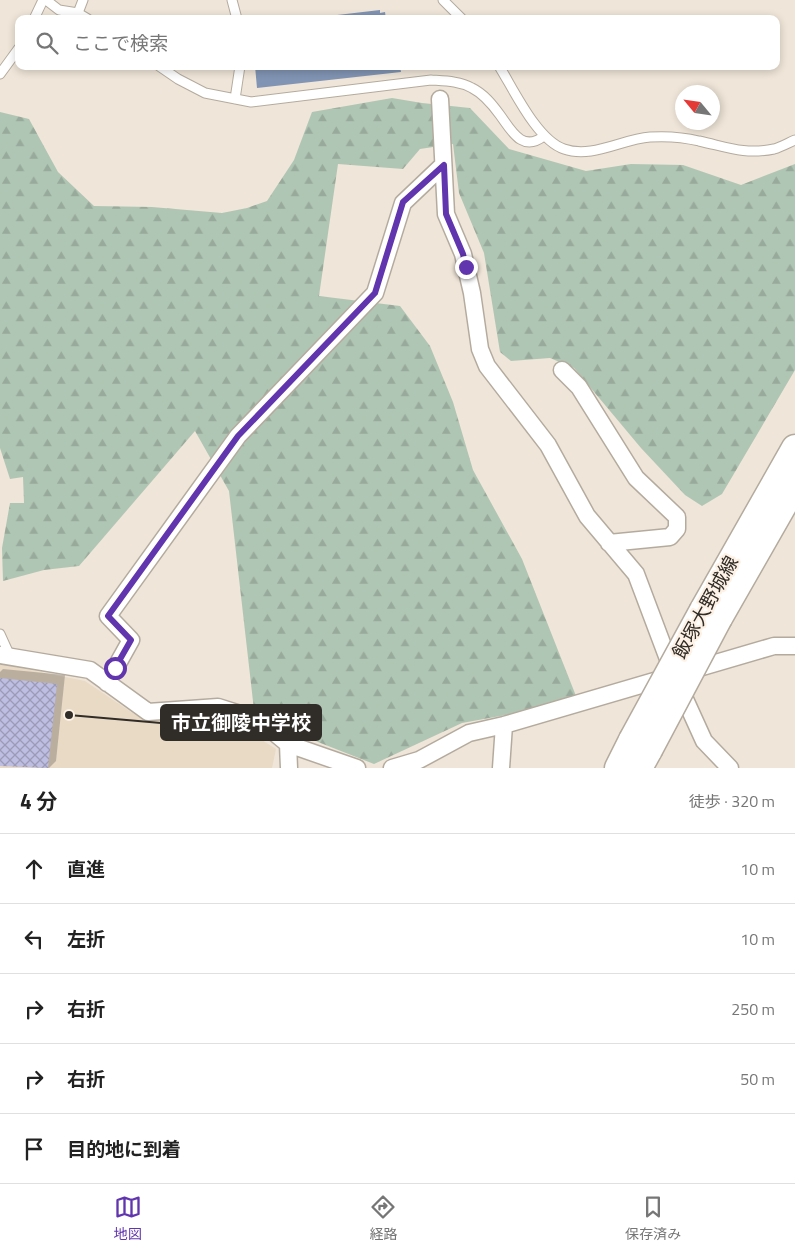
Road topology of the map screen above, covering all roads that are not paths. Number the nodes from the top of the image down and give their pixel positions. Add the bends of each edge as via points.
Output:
1 (44, 0) edge
2 (83, 0) edge
3 (232, 0) edge
4 (443, 0) edge
5 (78, 13) junction
6 (36, 15) edge
7 (81, 15) edge
8 (236, 15) edge
9 (458, 15) edge
10 (15, 53) edge
11 (165, 70) edge
12 (239, 70) edge
13 (502, 70) edge
14 (0, 74) edge
15 (235, 99) junction
16 (440, 99) dead end
17 (544, 136) junction
18 (795, 140) edge
19 (444, 165) junction
20 (562, 370) dead end
21 (795, 448) edge
22 (795, 485) edge
23 (609, 543) junction
24 (711, 614) junction
25 (0, 634) edge
26 (795, 646) edge
27 (5, 655) edge
28 (674, 676) junction
29 (107, 683) junction
30 (504, 726) junction
31 (288, 744) junction
32 (640, 753) edge
33 (419, 764) edge
34 (289, 768) edge
35 (357, 768) edge
36 (392, 768) edge
37 (501, 768) edge
38 (618, 768) edge
39 (730, 768) edge

1 - 5 lane via 59,10
1 - 6 lane
2 - 5 lane
3 - 8 lane
4 - 9 lane
5 - 7 lane
10 - 14 lane
11 - 15 lane via 205,93
12 - 15 lane
13 - 17 lane
15 - 17 lane via 251,102 431,80 458,82 488,99 517,138 528,142
16 - 19 street
17 - 18 lane via 564,150 582,152 648,137 681,138 737,151 776,148
19 - 23 street via 446,214 463,254 480,348 487,366 548,445 587,516
19 - 29 street via 403,202 375,293 238,436 108,616 131,640
20 - 23 street via 579,387 636,478 677,518 677,529 670,538
21 - 24 main road, 飯塚大野城線
22 - 24 main road, 飯塚大野城線
23 - 28 street via 636,574
24 - 32 main road, 飯塚大野城線, bridge
25 - 27 lane
26 - 28 street via 774,646
27 - 29 street via 90,670
28 - 30 street
28 - 39 street via 704,741
29 - 31 street via 148,712 218,707 259,720
30 - 33 street via 469,733
30 - 37 street
31 - 34 street
31 - 35 street
32 - 38 main road, 飯塚大野城線
33 - 36 street

